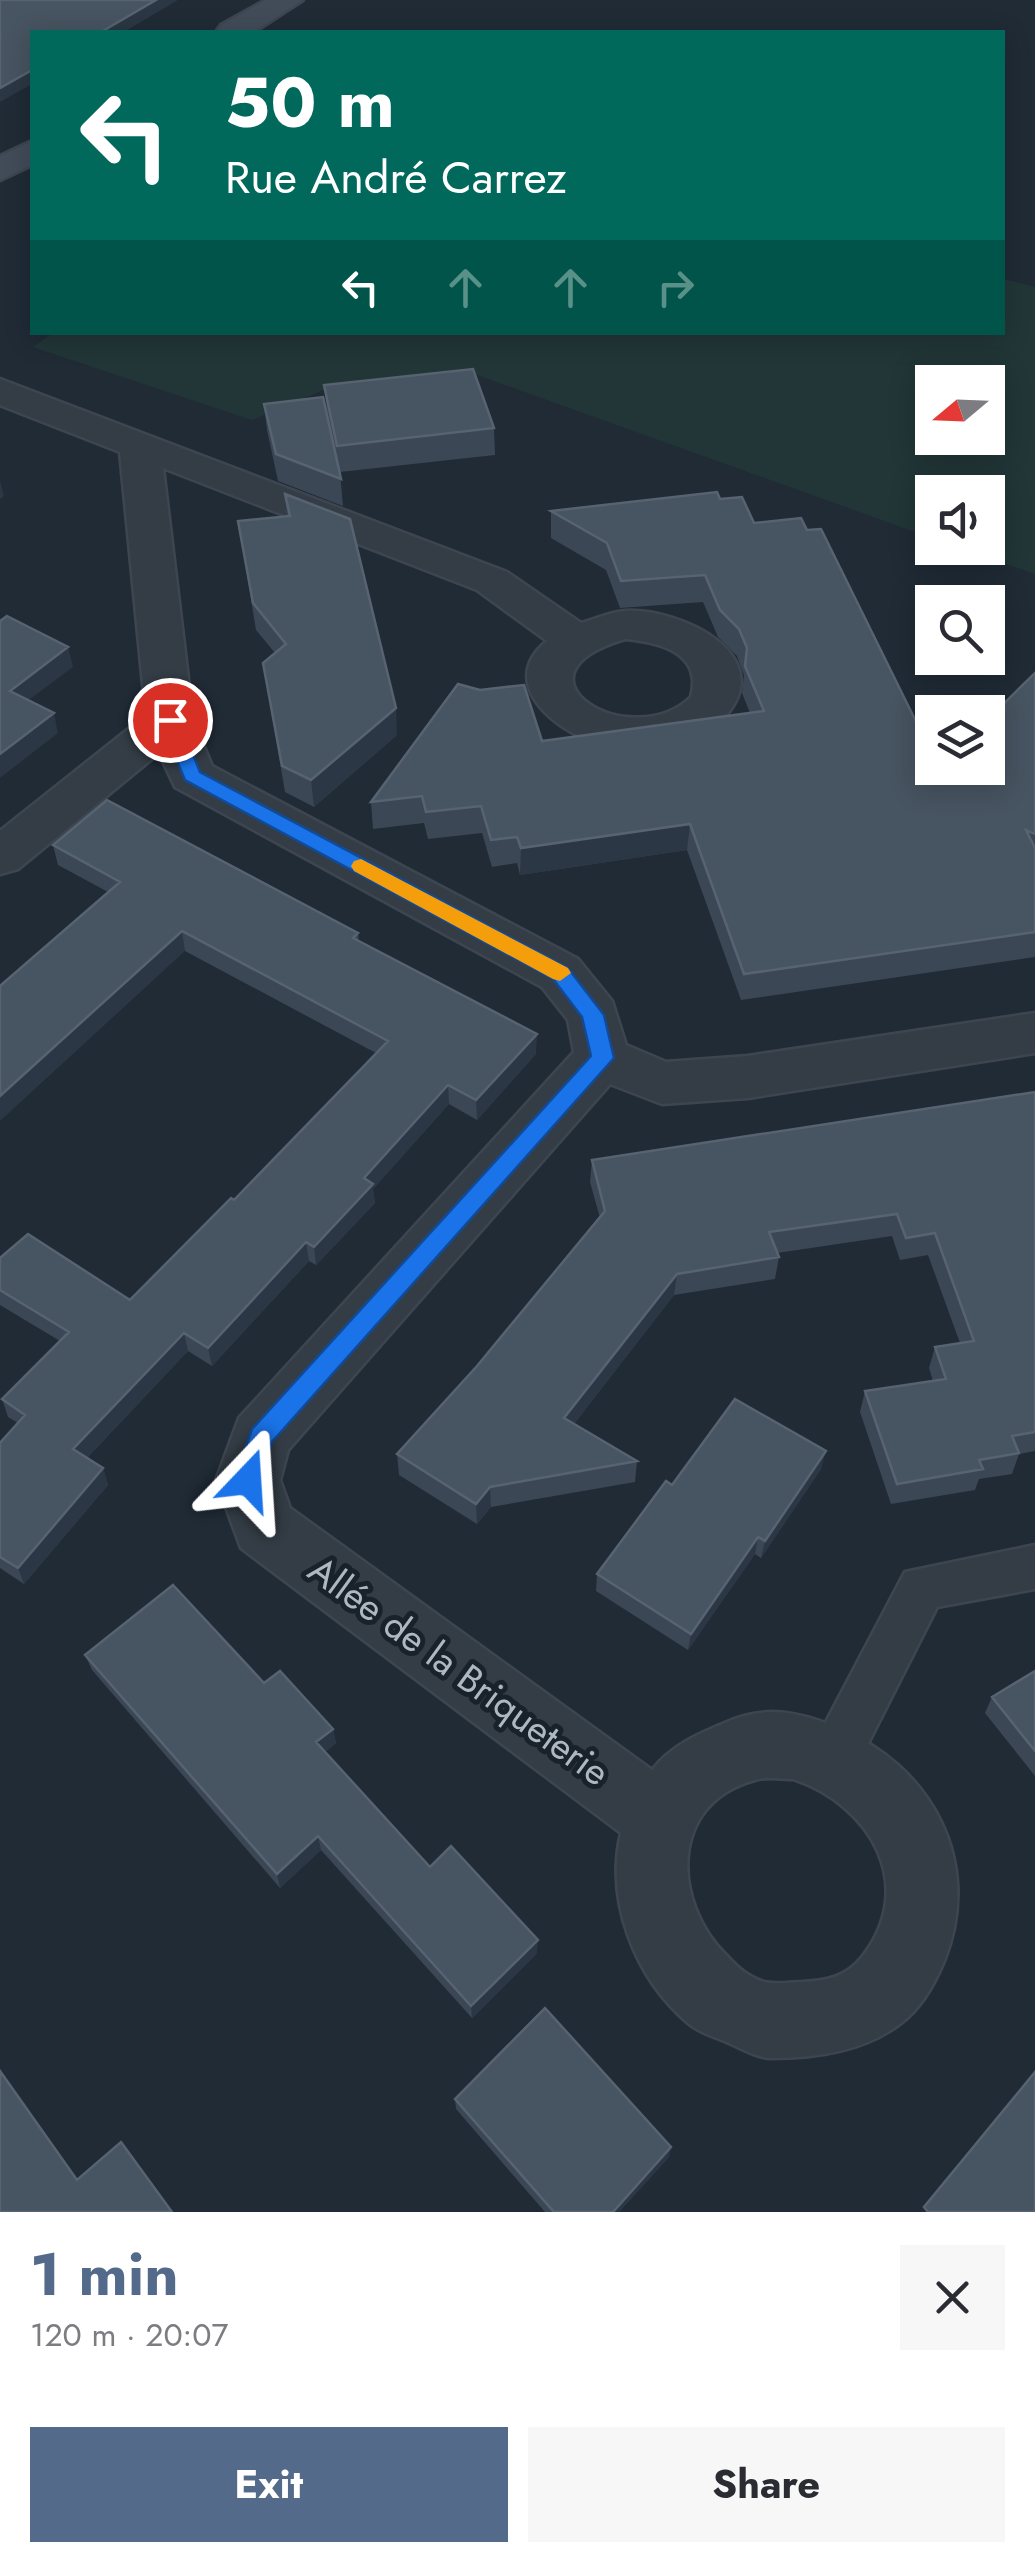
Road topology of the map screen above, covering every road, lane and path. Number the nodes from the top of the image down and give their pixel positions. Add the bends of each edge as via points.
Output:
1 (288, 0) edge
2 (236, 30) edge
3 (30, 152) edge
4 (0, 170) edge
5 (0, 392) edge
6 (140, 447) junction
7 (574, 638) dead end
8 (170, 720) junction
9 (0, 857) edge
10 (1035, 1033) edge
11 (602, 1058) junction
12 (1035, 1567) edge
13 (834, 1758) junction
14 (659, 1818) junction

1 - 2 street
3 - 4 street
5 - 6 street
6 - 7 street via 492,581
6 - 8 street
8 - 9 street
8 - 11 street via 192,776 560,973 593,1015
10 - 11 street via 748,1077 662,1083
11 - 14 street, Allée de la Briqueterie via 261,1437 248,1480 264,1527
12 - 13 lane via 922,1588
13 - 14 street via 793,1745 738,1750 680,1784
13 - 14 street via 870,1782 899,1816 918,1857 923,1901 913,1945 888,1985 851,2012 804,2024 755,2018 698,1982 674,1957 654,1912 647,1864

